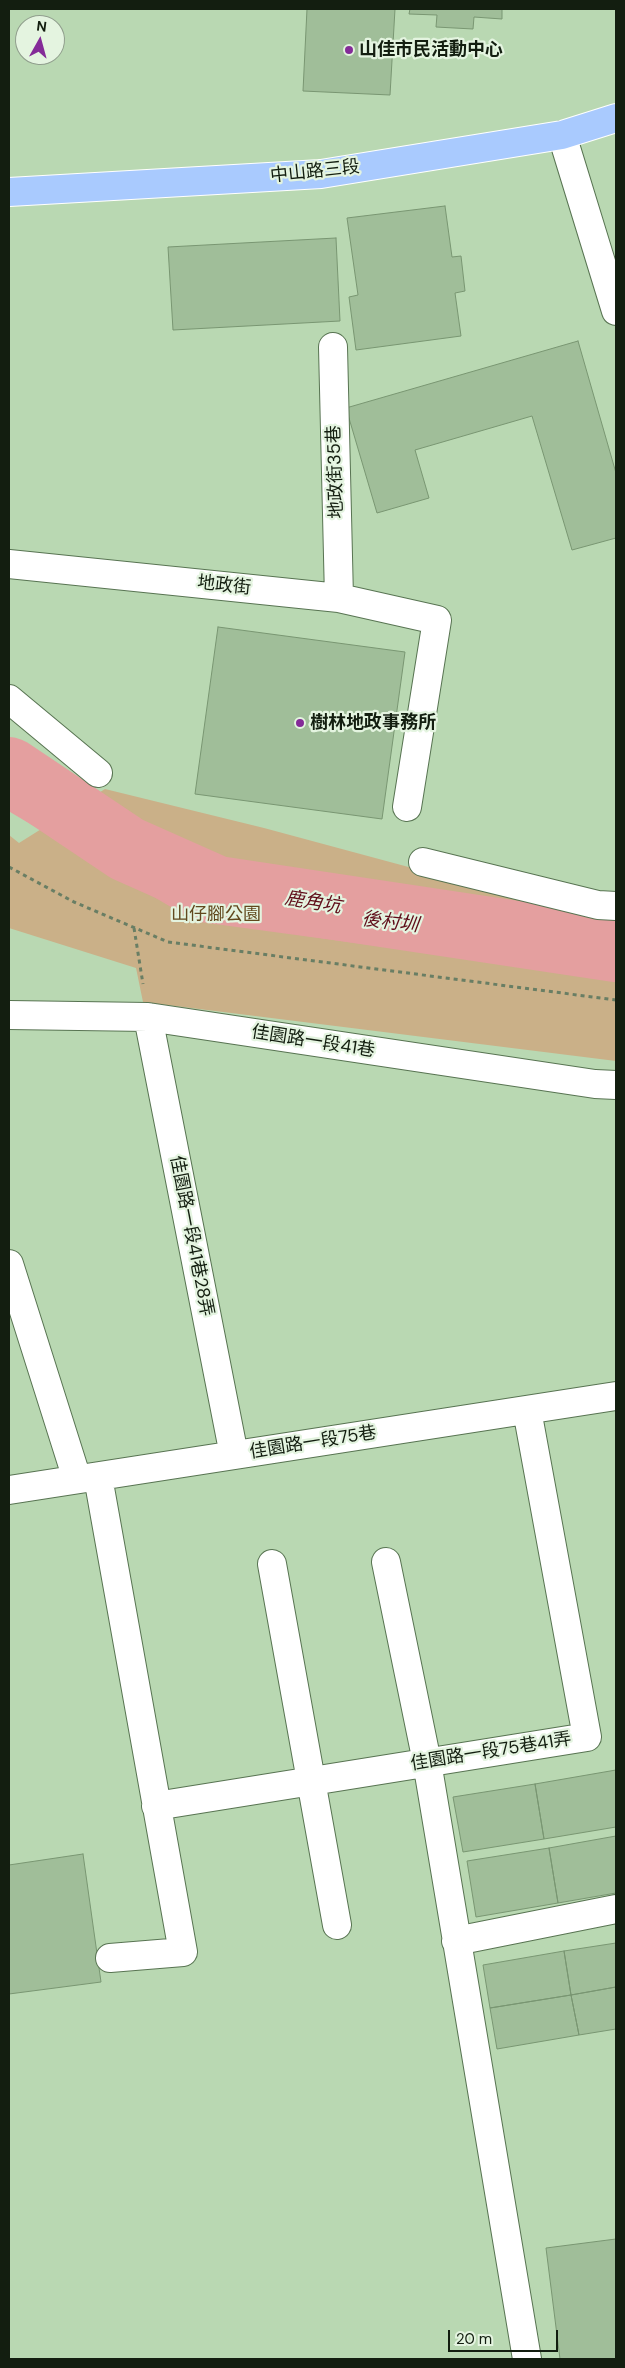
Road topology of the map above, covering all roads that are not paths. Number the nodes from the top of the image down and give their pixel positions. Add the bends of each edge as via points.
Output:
1 (616, 118) edge
2 (562, 135) junction
3 (9, 192) edge
4 (616, 311) edge
5 (333, 347) dead end
6 (9, 564) edge
7 (339, 598) junction
8 (9, 699) edge
9 (98, 773) dead end
10 (407, 807) dead end
11 (423, 862) dead end
12 (616, 906) edge
13 (9, 1015) edge
14 (148, 1017) junction
15 (616, 1085) edge
16 (9, 1264) edge
17 (616, 1396) edge
18 (527, 1410) junction
19 (234, 1455) junction
20 (87, 1478) junction
21 (9, 1490) edge
22 (386, 1562) dead end
23 (272, 1564) dead end
24 (427, 1762) junction
25 (311, 1780) junction
26 (156, 1806) junction
27 (616, 1909) edge
28 (337, 1925) dead end
29 (456, 1941) junction
30 (110, 1958) dead end
31 (527, 2359) edge

1 - 2 main road, 中山路三段
2 - 3 main road, 中山路三段 via 321,174
2 - 4 street
5 - 7 street, 地政街35巷
6 - 7 street, 地政街
7 - 10 street, 地政街 via 437,620
8 - 9 street
11 - 12 street via 598,905
13 - 14 street, 佳園路一段41巷
14 - 15 street, 佳園路一段41巷
14 - 19 street, 佳園路一段41巷28弄
16 - 20 street
17 - 18 street, 佳園路一段75巷
18 - 19 street, 佳園路一段75巷
18 - 24 street, 佳園路一段75巷41弄 via 587,1736
19 - 20 street, 佳園路一段75巷
20 - 21 street, 佳園路一段75巷
20 - 26 street
22 - 24 street
23 - 25 street
24 - 25 street, 佳園路一段75巷41弄
24 - 29 street
25 - 26 street, 佳園路一段75巷41弄
25 - 28 street
26 - 30 street via 183,1952
27 - 29 street
29 - 31 street

